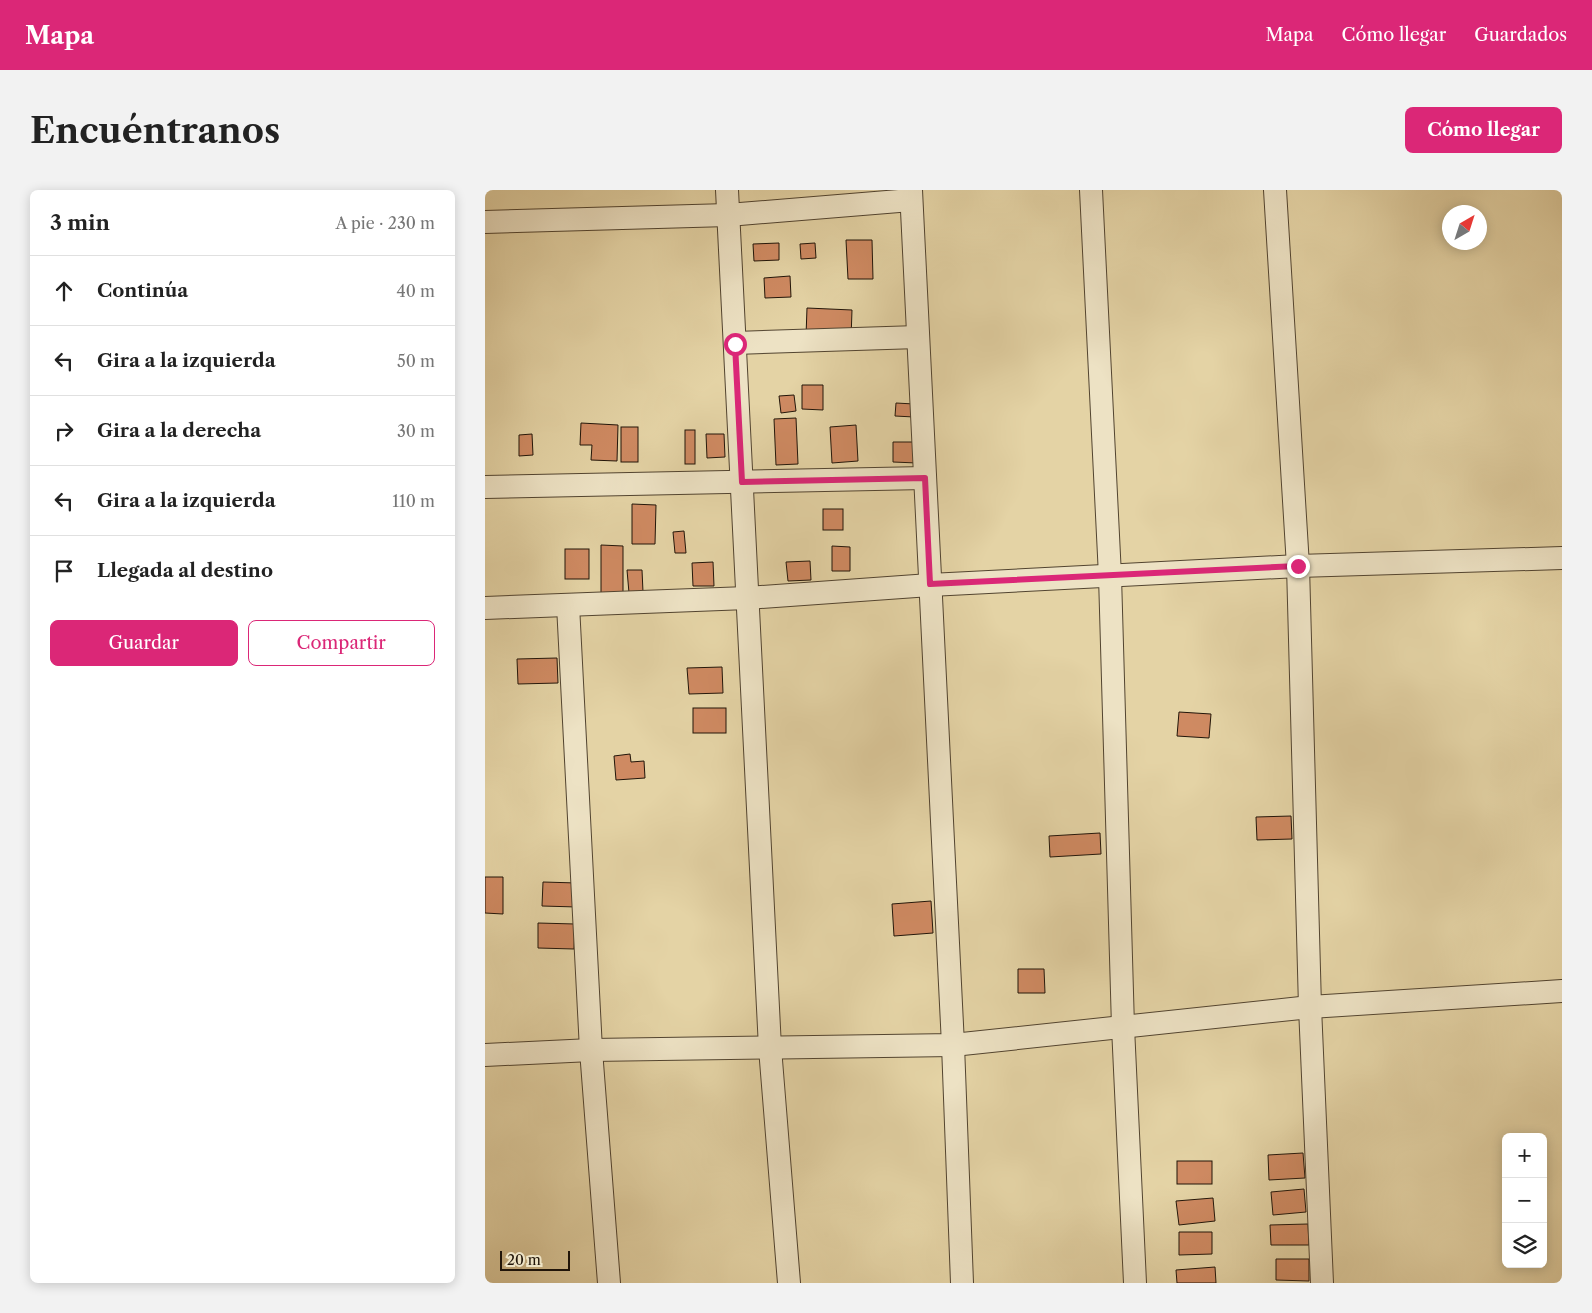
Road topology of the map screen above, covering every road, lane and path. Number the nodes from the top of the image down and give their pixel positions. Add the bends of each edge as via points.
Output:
1 (727, 190) edge
2 (1091, 190) edge
3 (1275, 190) edge
4 (911, 195) edge
5 (728, 214) junction
6 (485, 222) edge
7 (918, 337) junction
8 (735, 344) junction
9 (925, 478) junction
10 (742, 482) junction
11 (485, 487) edge
12 (1562, 558) edge
13 (1298, 566) junction
14 (1110, 576) junction
15 (930, 584) junction
16 (747, 598) junction
17 (567, 605) junction
18 (485, 608) edge
19 (1562, 992) edge
20 (1310, 1007) junction
21 (1123, 1027) junction
22 (953, 1045) junction
23 (771, 1048) junction
24 (591, 1050) junction
25 (485, 1055) edge
26 (609, 1283) edge
27 (789, 1283) edge
28 (961, 1283) edge
29 (1135, 1283) edge
30 (1322, 1283) edge

1 - 5 street
2 - 14 street
3 - 13 street
4 - 5 street
4 - 7 street
5 - 6 street
5 - 8 street
7 - 8 street
7 - 9 street
8 - 10 street
9 - 10 street
9 - 15 street
10 - 11 street
10 - 16 street
12 - 13 street
13 - 14 street
13 - 20 street
14 - 15 street
14 - 21 street
15 - 16 street
15 - 22 street
16 - 17 street
16 - 23 street
17 - 18 street
17 - 24 street
19 - 20 street
20 - 21 street
20 - 30 street
21 - 22 street
21 - 29 street
22 - 23 street
22 - 28 street
23 - 24 street
23 - 27 street
24 - 25 street
24 - 26 street

